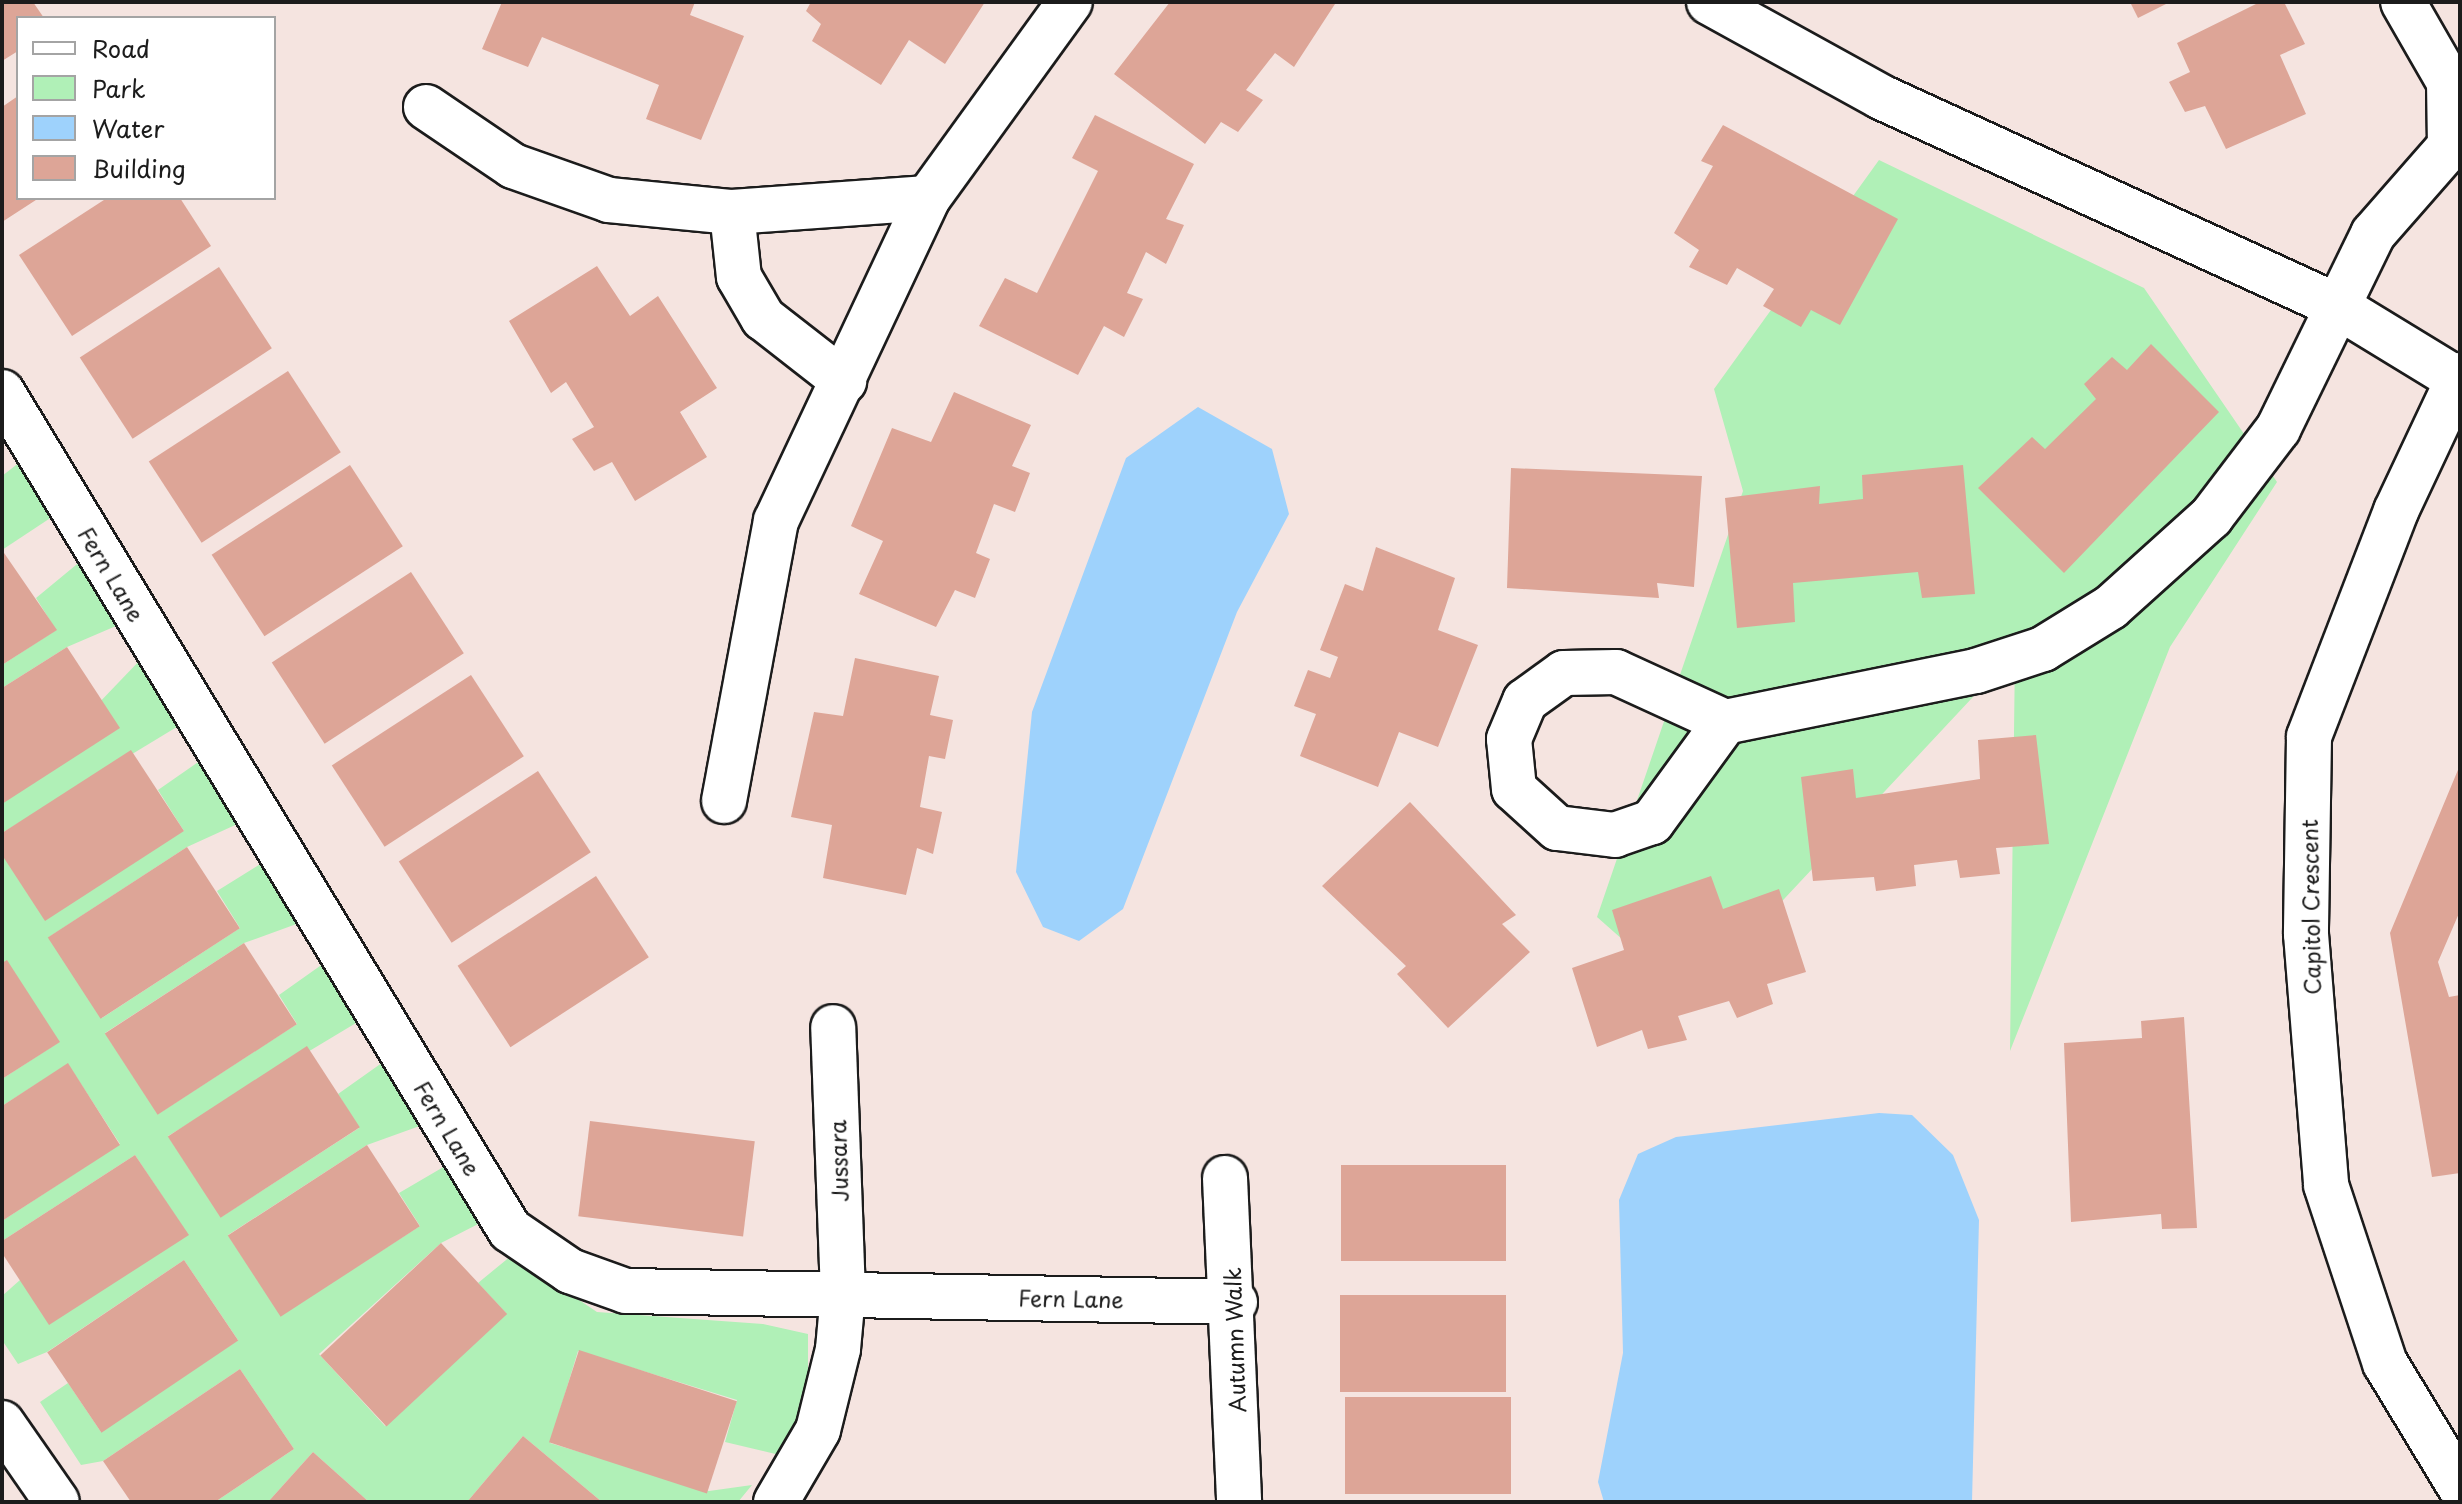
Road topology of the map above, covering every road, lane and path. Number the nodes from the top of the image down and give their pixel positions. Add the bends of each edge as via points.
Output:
1 (1070, 2) edge
2 (1709, 2) edge
3 (2403, 2) edge
4 (426, 107) dead end
5 (928, 198) junction
6 (732, 212) junction
7 (2337, 306) junction
8 (2459, 379) edge
9 (844, 381) junction
10 (2, 392) edge
11 (1725, 722) junction
12 (724, 801) dead end
13 (833, 1027) dead end
14 (1225, 1178) dead end
15 (843, 1294) junction
16 (1235, 1302) junction
17 (2, 1423) edge
18 (2460, 1487) edge
19 (57, 1502) edge
20 (776, 1502) edge
21 (1239, 1502) edge

1 - 5 street
2 - 7 street via 1881,97
3 - 7 street via 2449,82 2450,146 2373,234
4 - 6 street via 513,166 609,200
5 - 6 street
5 - 9 street
6 - 9 street via 739,277 763,318
7 - 8 street
7 - 11 street via 2278,429 2211,517 2111,607 2043,649 1976,671
8 - 18 street, Capitol Crescent via 2396,511 2309,737 2306,934 2326,1185 2385,1363
9 - 12 street via 776,521
10 - 15 street, Fern Lane via 510,1230 570,1271 626,1291
11 - 11 street via 1616,672 1564,673 1525,701 1509,739 1514,789 1557,828 1615,835 1652,822
13 - 15 street, Jussara
14 - 16 street, Autumn Walk
15 - 16 street, Fern Lane
15 - 20 street, Jussara via 818,1430
16 - 21 street, Autumn Walk
17 - 19 street

